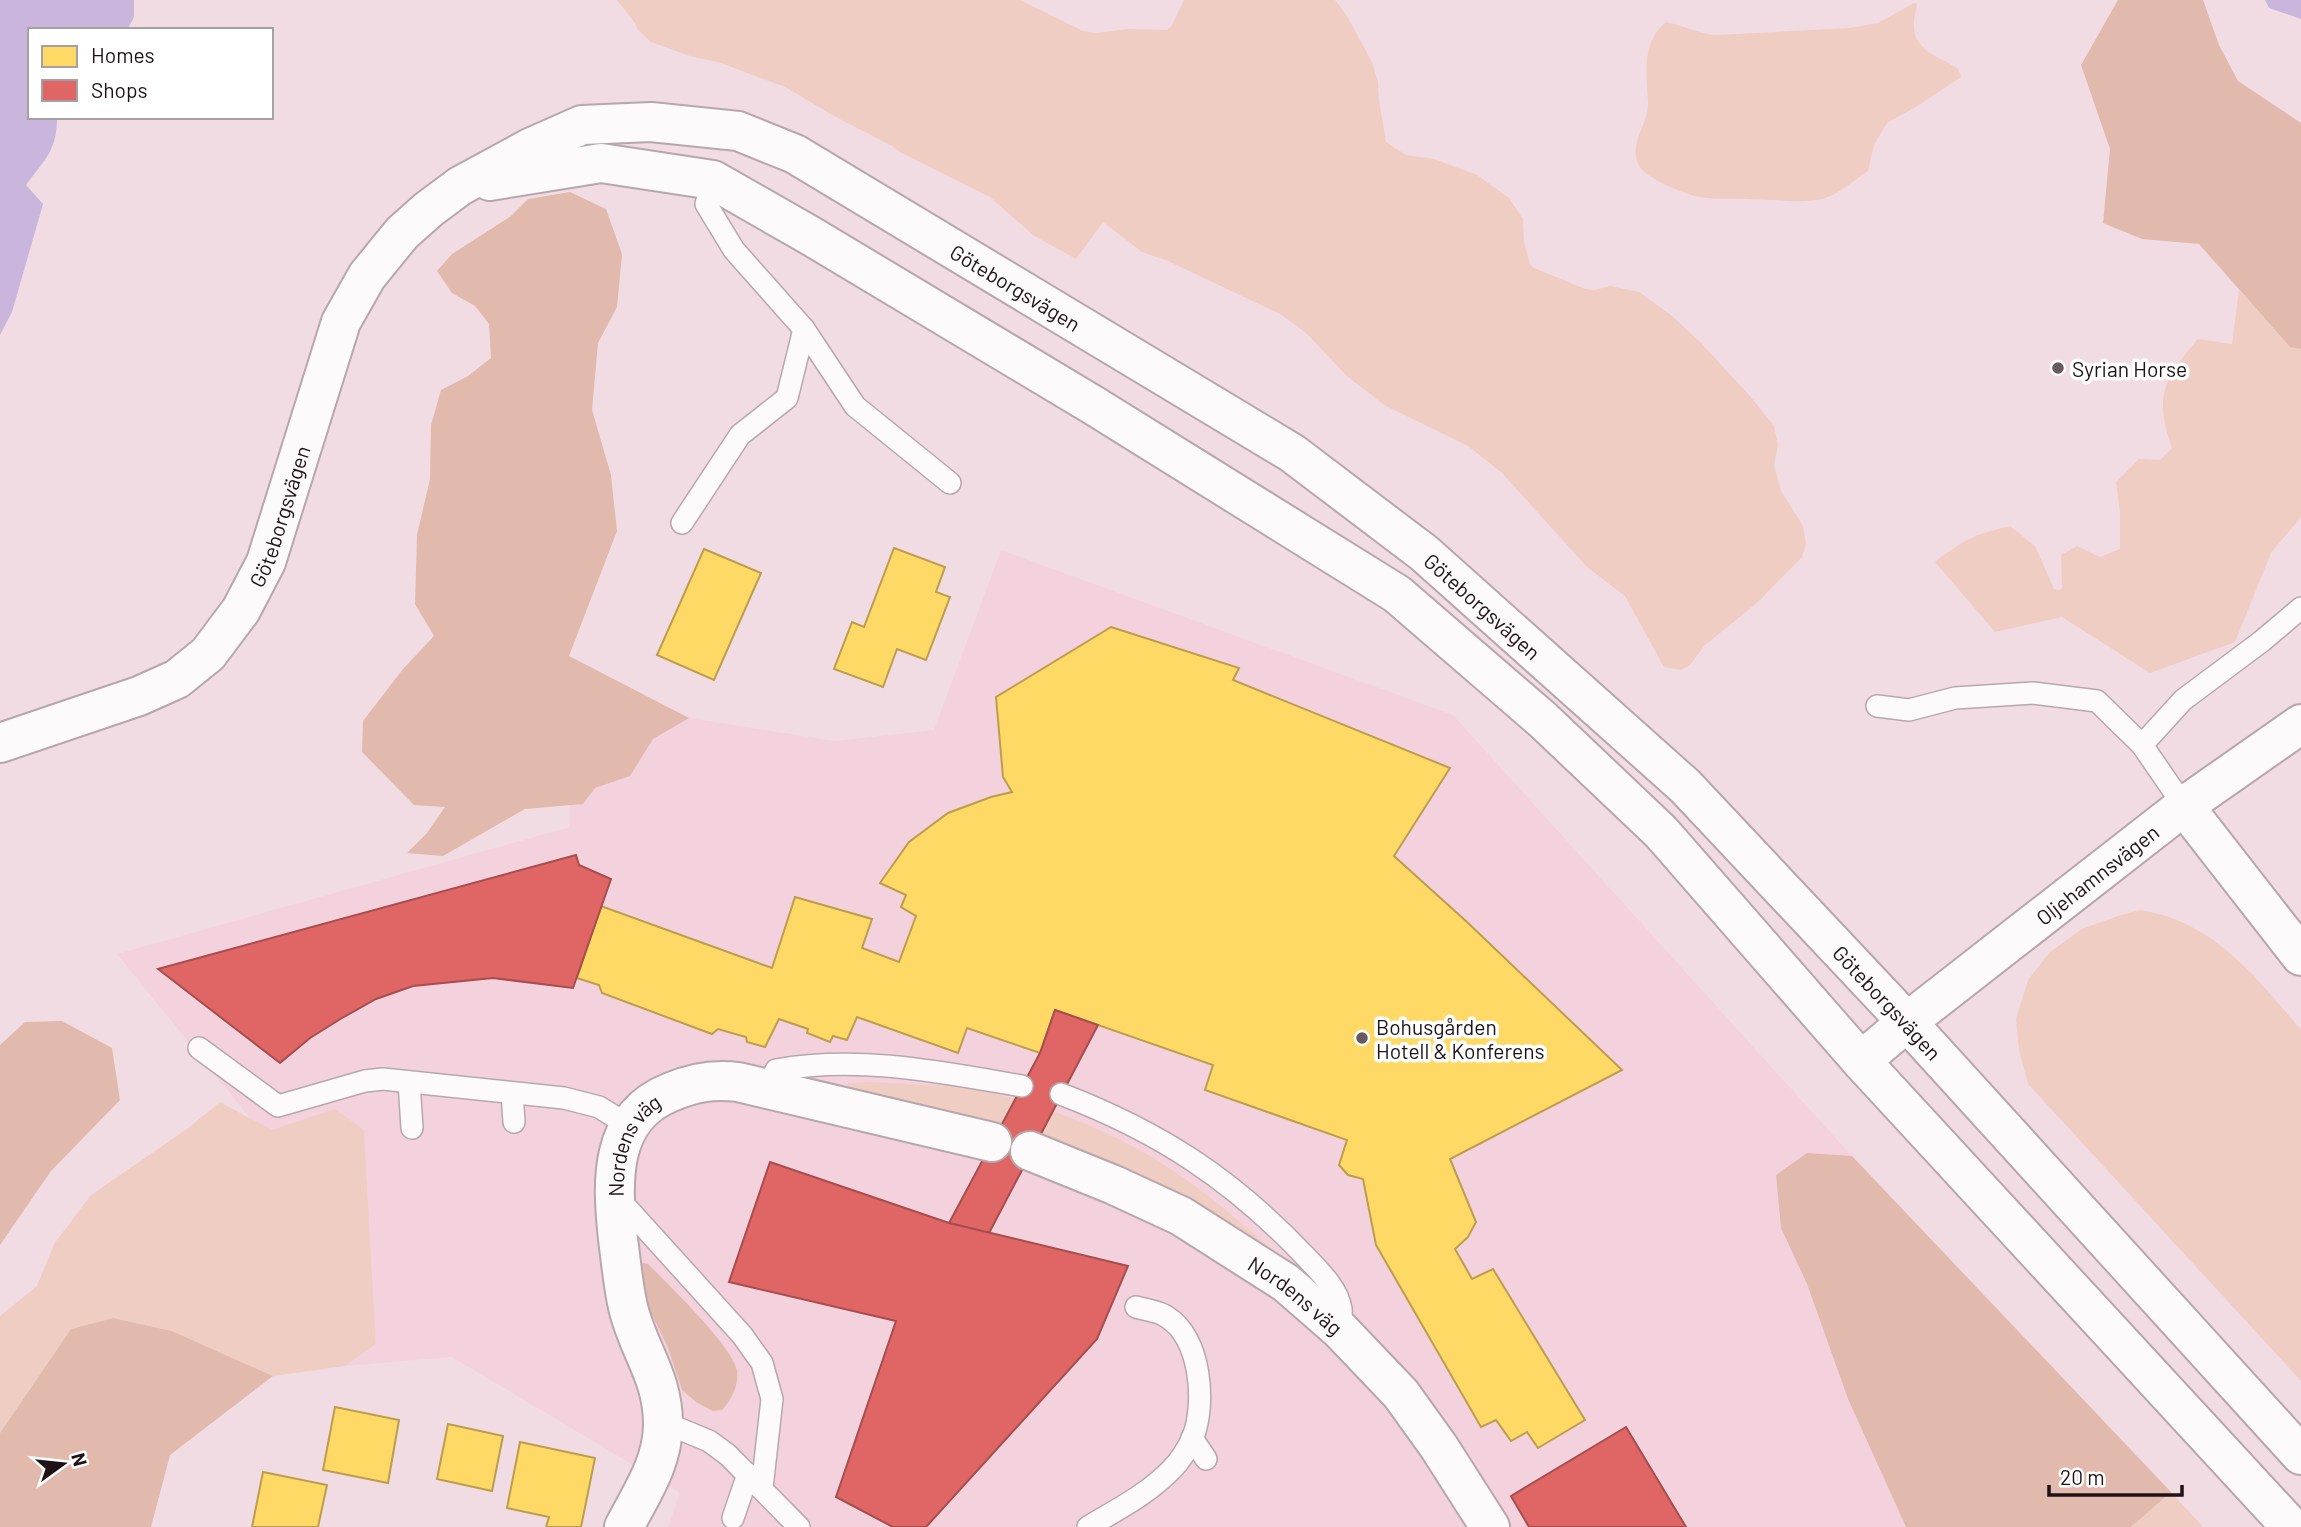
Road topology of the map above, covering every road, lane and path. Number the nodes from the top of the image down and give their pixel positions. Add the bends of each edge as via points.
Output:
1 (713, 180) junction
2 (460, 186) junction
3 (804, 329) junction
4 (950, 483) dead end
5 (682, 523) dead end
6 (2301, 608) edge
7 (1877, 706) dead end
8 (2301, 724) edge
9 (0, 743) edge
10 (2142, 745) junction
11 (2184, 806) junction
12 (2301, 956) edge
13 (1907, 1022) junction
14 (199, 1048) dead end
15 (1861, 1061) junction
16 (409, 1082) junction
17 (1022, 1086) dead end
18 (768, 1089) junction
19 (512, 1093) junction
20 (1060, 1094) dead end
21 (514, 1122) dead end
22 (628, 1125) junction
23 (412, 1128) dead end
24 (992, 1142) dead end
25 (1030, 1151) dead end
26 (614, 1194) junction
27 (1136, 1307) dead end
28 (1340, 1330) junction
29 (663, 1422) junction
30 (1192, 1438) junction
31 (2301, 1455) edge
32 (1206, 1460) dead end
33 (755, 1481) junction
34 (733, 1518) dead end
35 (624, 1527) edge
36 (799, 1527) edge
37 (1088, 1527) edge
38 (1490, 1527) edge
39 (2291, 1527) edge

1 - 2 main road, Göteborgsvägen via 601,163
1 - 3 lane via 706,204 734,250
1 - 15 main road, Göteborgsvägen via 1093,405 1397,594 1543,720 1661,832
2 - 9 main road, Göteborgsvägen via 402,233 366,276 347,311 266,562 241,610 208,654 177,679 139,696
2 - 13 main road, Göteborgsvägen via 582,125 651,122 738,131 795,154 1292,453 1424,553 1685,786
3 - 4 lane via 855,406
3 - 5 lane via 787,398 740,435
6 - 10 lane via 2183,700
7 - 10 lane via 1909,710 1955,698 2033,693 2097,701
8 - 11 main road, Oljehamnsvägen
10 - 11 lane
11 - 12 main road
11 - 13 main road, Oljehamnsvägen
13 - 15 main road, Oljehamnsvägen
13 - 31 main road, Göteborgsvägen
14 - 16 lane via 278,1106 365,1081
15 - 39 main road, Göteborgsvägen
16 - 19 lane
16 - 23 lane
17 - 18 lane via 933,1071 840,1063 776,1070
18 - 22 main road, Nordens väg via 719,1080 691,1083 645,1106
18 - 24 main road, Nordens väg
19 - 21 lane
19 - 22 lane via 599,1107
20 - 28 lane via 1173,1147 1225,1182 1270,1220 1332,1287 1342,1308
22 - 26 main road, Nordens väg via 615,1169
25 - 28 main road, Nordens väg via 1181,1216 1286,1283
26 - 29 main road, Nordens väg via 628,1309 659,1388
26 - 33 lane via 762,1363 772,1399
27 - 30 lane via 1167,1316 1193,1353 1199,1397
28 - 38 main road, Nordens väg via 1401,1394
29 - 33 lane via 709,1441
29 - 35 main road, Nordens väg via 658,1462
30 - 32 lane
30 - 37 lane via 1174,1467 1147,1492
33 - 34 lane
33 - 36 lane

